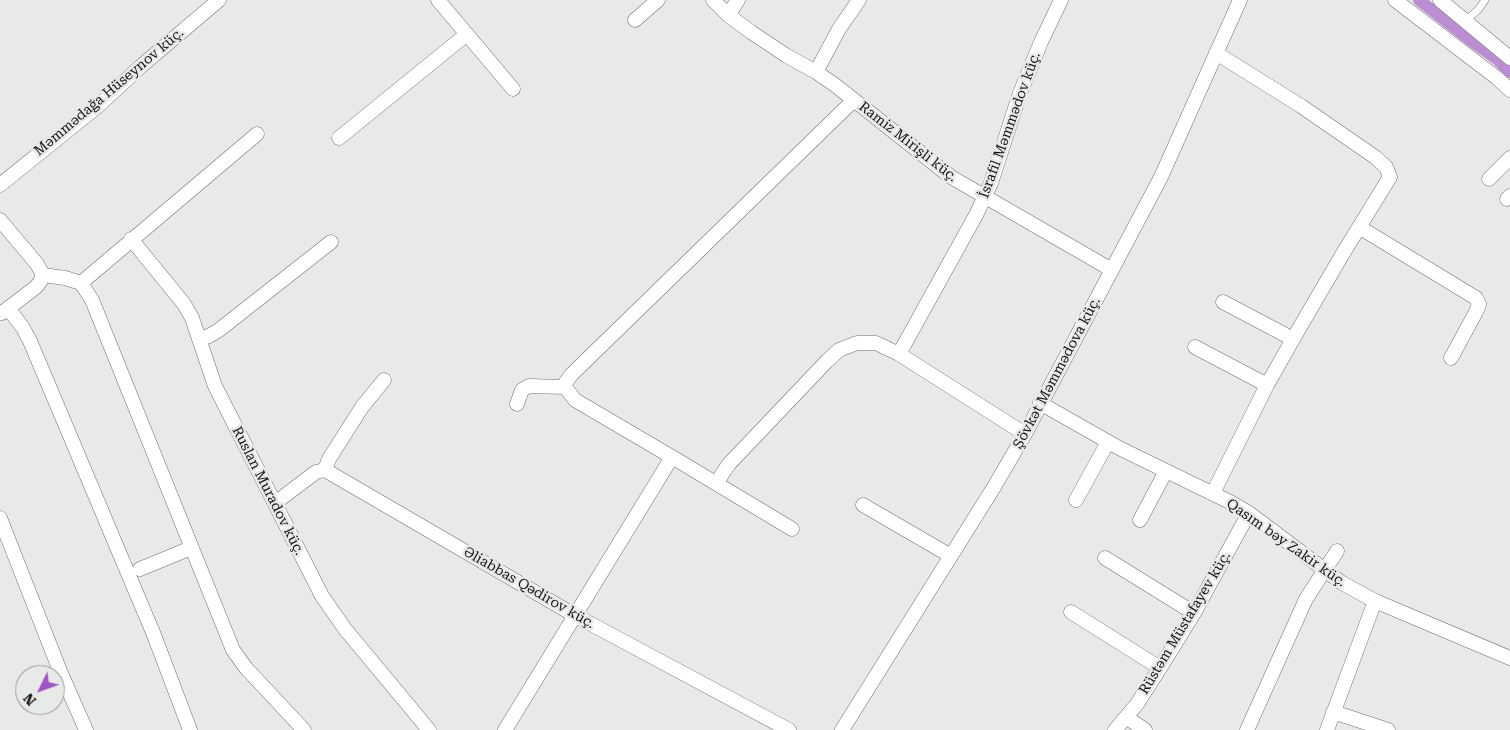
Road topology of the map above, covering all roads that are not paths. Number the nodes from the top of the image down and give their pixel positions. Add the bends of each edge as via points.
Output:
1 (219, 0) edge
2 (438, 0) edge
3 (658, 0) edge
4 (713, 0) edge
5 (738, 0) edge
6 (859, 0) edge
7 (1062, 0) edge
8 (1240, 0) edge
9 (1395, 0) edge
10 (1440, 0) edge
11 (1485, 0) edge
12 (728, 15) junction
13 (635, 20) dead end
14 (1466, 20) junction
15 (467, 34) junction
16 (1216, 53) junction
17 (1510, 58) edge
18 (816, 72) junction
19 (513, 89) dead end
20 (1510, 90) edge
21 (854, 100) junction
22 (257, 134) dead end
23 (338, 138) dead end
24 (1510, 158) edge
25 (1489, 179) dead end
26 (0, 185) edge
27 (984, 198) junction
28 (0, 220) edge
29 (1359, 227) junction
30 (132, 239) junction
31 (331, 242) dead end
32 (1112, 270) junction
33 (43, 275) junction
34 (81, 283) junction
35 (1223, 302) dead end
36 (4, 311) edge
37 (199, 339) junction
38 (1293, 339) junction
39 (1195, 348) dead end
40 (899, 354) junction
41 (1451, 358) dead end
42 (384, 380) dead end
43 (1267, 385) junction
44 (564, 387) junction
45 (517, 404) dead end
46 (1040, 404) junction
47 (1025, 434) junction
48 (1108, 442) junction
49 (672, 457) junction
50 (326, 470) junction
51 (1166, 471) junction
52 (716, 483) junction
53 (1214, 493) junction
54 (1076, 500) dead end
55 (275, 503) junction
56 (863, 505) dead end
57 (1248, 513) junction
58 (0, 518) edge
59 (1140, 520) dead end
60 (792, 529) dead end
61 (191, 548) junction
62 (1337, 551) dead end
63 (951, 556) junction
64 (1105, 558) dead end
65 (140, 569) dead end
66 (1324, 571) junction
67 (1374, 601) junction
68 (1071, 612) dead end
69 (1194, 613) junction
70 (576, 616) junction
71 (1510, 658) edge
72 (1160, 668) junction
73 (1333, 712) junction
74 (1126, 716) junction
75 (86, 730) edge
76 (190, 730) edge
77 (304, 730) edge
78 (429, 730) edge
79 (505, 730) edge
80 (790, 730) edge
81 (842, 730) edge
82 (1115, 730) edge
83 (1145, 730) edge
84 (1247, 730) edge
85 (1326, 730) edge
86 (1388, 730) edge

1 - 26 street, Məmmədağa Hüseynov küç. via 98,106
2 - 15 street
3 - 13 street
4 - 12 street, Ramiz Mirişli küç.
5 - 12 street
6 - 18 street
7 - 27 street, İsrafil Məmmədov küç. via 1020,93
8 - 16 street, Şövkət Məmmədova küç.
9 - 20 street
10 - 14 street
11 - 14 lane
12 - 18 street, Ramiz Mirişli küç.
14 - 17 street
15 - 19 street
15 - 23 street
16 - 29 street via 1301,106 1386,167 1390,177
16 - 32 street, Şövkət Məmmədova küç. via 1161,177
18 - 21 street, Ramiz Mirişli küç.
21 - 27 street, Ramiz Mirişli küç. via 951,177
21 - 44 street via 572,374
22 - 30 street
24 - 25 street
27 - 32 street, Ramiz Mirişli küç.
27 - 40 street, İsrafil Məmmədov küç.
28 - 33 street
29 - 38 street
29 - 41 street via 1476,298 1479,304
30 - 34 street
30 - 37 street, Ruslan Muradov küç. via 184,304
31 - 37 street via 219,330
32 - 46 street, Şövkət Məmmədova küç.
33 - 34 street
33 - 36 street via 36,287
34 - 61 street via 92,300
35 - 38 street
36 - 76 street via 23,328 30,341 154,635
37 - 55 street, Ruslan Muradov küç. via 215,386
38 - 43 street
39 - 43 street
40 - 47 street
40 - 52 street via 876,343 858,343 839,350 729,464
42 - 50 street via 362,407
43 - 53 street
44 - 45 street via 529,386 522,390
44 - 49 street via 575,400
46 - 47 street, Şövkət Məmmədova küç.
46 - 48 street, Qasım bəy Zakir küç.
47 - 63 street, Şövkət Məmmədova küç.
48 - 51 street, Qasım bəy Zakir küç.
48 - 54 street
49 - 52 street
49 - 70 street
50 - 55 street via 316,472
50 - 70 street, Əliabbas Qədirov küç.
51 - 53 street, Qasım bəy Zakir küç.
51 - 59 street
52 - 60 street
53 - 57 street, Qasım bəy Zakir küç.
55 - 78 street, Ruslan Muradov küç. via 327,604
56 - 63 street
57 - 66 street, Qasım bəy Zakir küç.
57 - 69 street, Rüstəm Müstafayev küç.
58 - 75 street
61 - 65 street
61 - 77 street via 239,660
62 - 66 street
63 - 81 street, Şövkət Məmmədova küç.
64 - 69 street
66 - 67 street, Qasım bəy Zakir küç.
66 - 84 street via 1306,599
67 - 71 street, Qasım bəy Zakir küç.
67 - 73 street
68 - 72 street
69 - 72 street, Rüstəm Müstafayev küç.
70 - 79 street
70 - 80 street, Əliabbas Qədirov küç.
72 - 74 street, Rüstəm Müstafayev küç.
73 - 85 street
73 - 86 street
74 - 82 street, Rüstəm Müstafayev küç.
74 - 83 street

